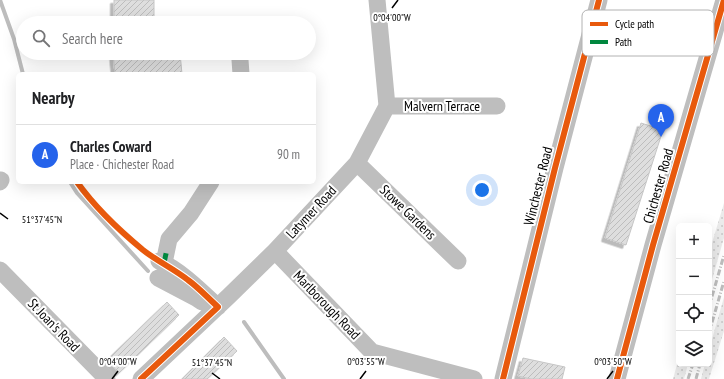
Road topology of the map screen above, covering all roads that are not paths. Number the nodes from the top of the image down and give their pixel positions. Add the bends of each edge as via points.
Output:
1 (376, 0) edge
2 (599, 0) edge
3 (724, 0) edge
4 (596, 10) edge
5 (714, 35) edge
6 (584, 56) edge
7 (708, 56) edge
8 (387, 106) junction
9 (497, 106) dead end
10 (357, 163) junction
11 (210, 184) edge
12 (275, 251) junction
13 (458, 261) dead end
14 (0, 270) edge
15 (215, 309) junction
16 (107, 379) edge
17 (142, 379) edge
18 (474, 379) edge
19 (503, 379) edge
20 (617, 379) edge

1 - 8 street
2 - 4 street, Winchester Road
3 - 5 street, Chichester Road
6 - 19 street, Winchester Road
7 - 20 street, Chichester Road
8 - 9 street, Malvern Terrace
8 - 10 street, Latymer Road
10 - 12 street, Latymer Road
10 - 13 street, Stowe Gardens
11 - 15 street via 191,213 169,239 162,263 189,281
12 - 15 street, Latymer Road
12 - 18 street, Marlborough Road via 372,352
14 - 16 street, St Joan's Road
15 - 17 street, Latymer Road

